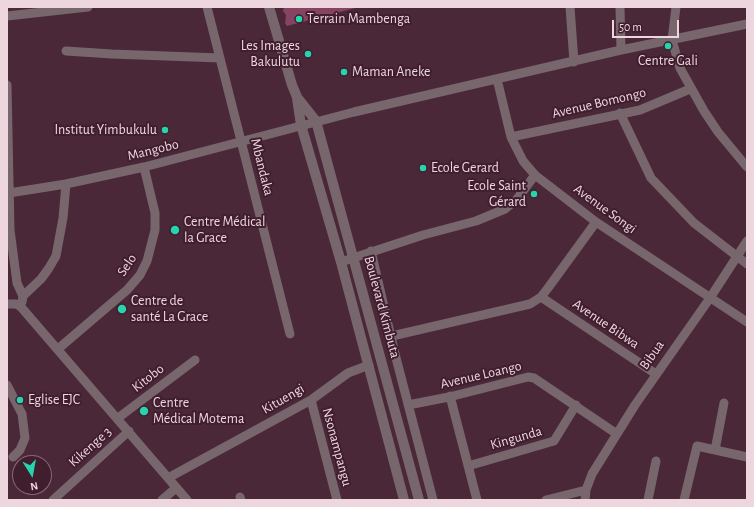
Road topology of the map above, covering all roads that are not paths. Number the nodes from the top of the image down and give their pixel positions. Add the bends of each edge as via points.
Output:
1 (88, 7) edge
2 (207, 7) edge
3 (269, 7) edge
4 (570, 7) edge
5 (620, 7) edge
6 (676, 7) edge
7 (7, 16) edge
8 (747, 24) edge
9 (672, 40) junction
10 (621, 50) junction
11 (66, 51) dead end
12 (220, 58) junction
13 (574, 62) junction
14 (497, 80) junction
15 (7, 85) edge
16 (690, 90) junction
17 (7, 94) edge
18 (297, 97) junction
19 (620, 113) junction
20 (316, 121) junction
21 (301, 126) junction
22 (511, 137) junction
23 (241, 141) junction
24 (7, 164) edge
25 (144, 167) junction
26 (747, 167) edge
27 (535, 175) junction
28 (66, 184) junction
29 (9, 193) junction
30 (596, 222) junction
31 (747, 240) edge
32 (371, 251) junction
33 (736, 257) junction
34 (354, 258) junction
35 (341, 262) junction
36 (747, 264) edge
37 (23, 296) junction
38 (541, 297) junction
39 (710, 298) junction
40 (7, 304) edge
41 (21, 307) junction
42 (747, 322) edge
43 (290, 334) dead end
44 (392, 336) junction
45 (58, 349) junction
46 (195, 360) dead end
47 (368, 365) junction
48 (656, 374) junction
49 (7, 385) edge
50 (450, 396) junction
51 (310, 400) junction
52 (724, 403) dead end
53 (408, 405) junction
54 (576, 405) junction
55 (118, 418) junction
56 (129, 431) junction
57 (617, 434) junction
58 (715, 450) junction
59 (15, 455) edge
60 (747, 457) edge
61 (656, 462) dead end
62 (468, 466) junction
63 (168, 478) junction
64 (176, 488) junction
65 (586, 490) junction
66 (52, 500) edge
67 (162, 500) edge
68 (187, 500) edge
69 (337, 500) edge
70 (404, 500) edge
71 (419, 500) edge
72 (433, 500) edge
73 (477, 500) edge
74 (546, 500) edge
75 (586, 500) edge
76 (648, 500) edge
77 (684, 500) edge

1 - 7 street
2 - 12 street, Mbandaka
3 - 18 street via 285,67
4 - 13 street
5 - 10 street
6 - 9 street
8 - 9 street, Mangobo
9 - 10 street, Mangobo
9 - 16 street
10 - 13 street, Mangobo
11 - 12 street
12 - 23 street, Mbandaka
13 - 14 street, Mangobo
14 - 20 street, Mangobo
14 - 22 street, Avenue Songi
15 - 17 street
16 - 19 street, Avenue Bomongo via 640,110
16 - 26 street via 718,132
17 - 24 street
18 - 20 street
18 - 21 street, Boulevard Kimbuta
19 - 22 street, Avenue Bomongo
19 - 33 street via 651,178 694,223
20 - 21 street, Mangobo
20 - 34 street, Boulevard Kimbuta
21 - 23 street, Mangobo
21 - 35 street, Boulevard Kimbuta
22 - 27 street, Avenue Songi via 523,161
23 - 25 street, Mangobo
23 - 43 street, Mbandaka
24 - 29 street
25 - 28 street, Mangobo
25 - 45 street, Selo via 155,213 155,230 147,261 140,275 127,290
27 - 30 street, Avenue Songi
27 - 32 street via 517,199 505,209 476,221
28 - 29 street, Mangobo
28 - 37 street via 64,218 56,256 41,279
29 - 37 street via 14,269
30 - 38 street
30 - 39 street, Avenue Songi
31 - 33 street, Bibua
32 - 34 street
32 - 44 street
33 - 36 street
33 - 39 street, Bibua
34 - 35 street
34 - 71 street, Boulevard Kimbuta
35 - 47 street, Boulevard Kimbuta
37 - 41 street
38 - 44 street via 530,304
38 - 48 street, Avenue Bibwa
39 - 42 street, Avenue Songi
39 - 48 street, Bibua
40 - 41 street
41 - 45 street
44 - 53 street
45 - 55 street
46 - 55 street, Kitobo
47 - 51 street, Kituengi via 348,373
47 - 70 street, Boulevard Kimbuta
48 - 57 street, Bibua
49 - 59 street via 22,414 25,432 20,450
50 - 53 street, Avenue Loango
50 - 54 street, Avenue Loango via 528,377 534,378
50 - 62 street
51 - 63 street, Kituengi
51 - 69 street, Nsonampangu
52 - 58 street
53 - 72 street
54 - 57 street, Avenue Loango
54 - 62 street, Kingunda via 554,441
55 - 56 street
56 - 63 street
56 - 66 street, Kikenge 3
57 - 65 street, Bibua
58 - 60 street
58 - 77 street via 697,446
61 - 76 street
62 - 73 street
63 - 64 street
64 - 67 street
64 - 68 street
65 - 74 street
65 - 75 street

